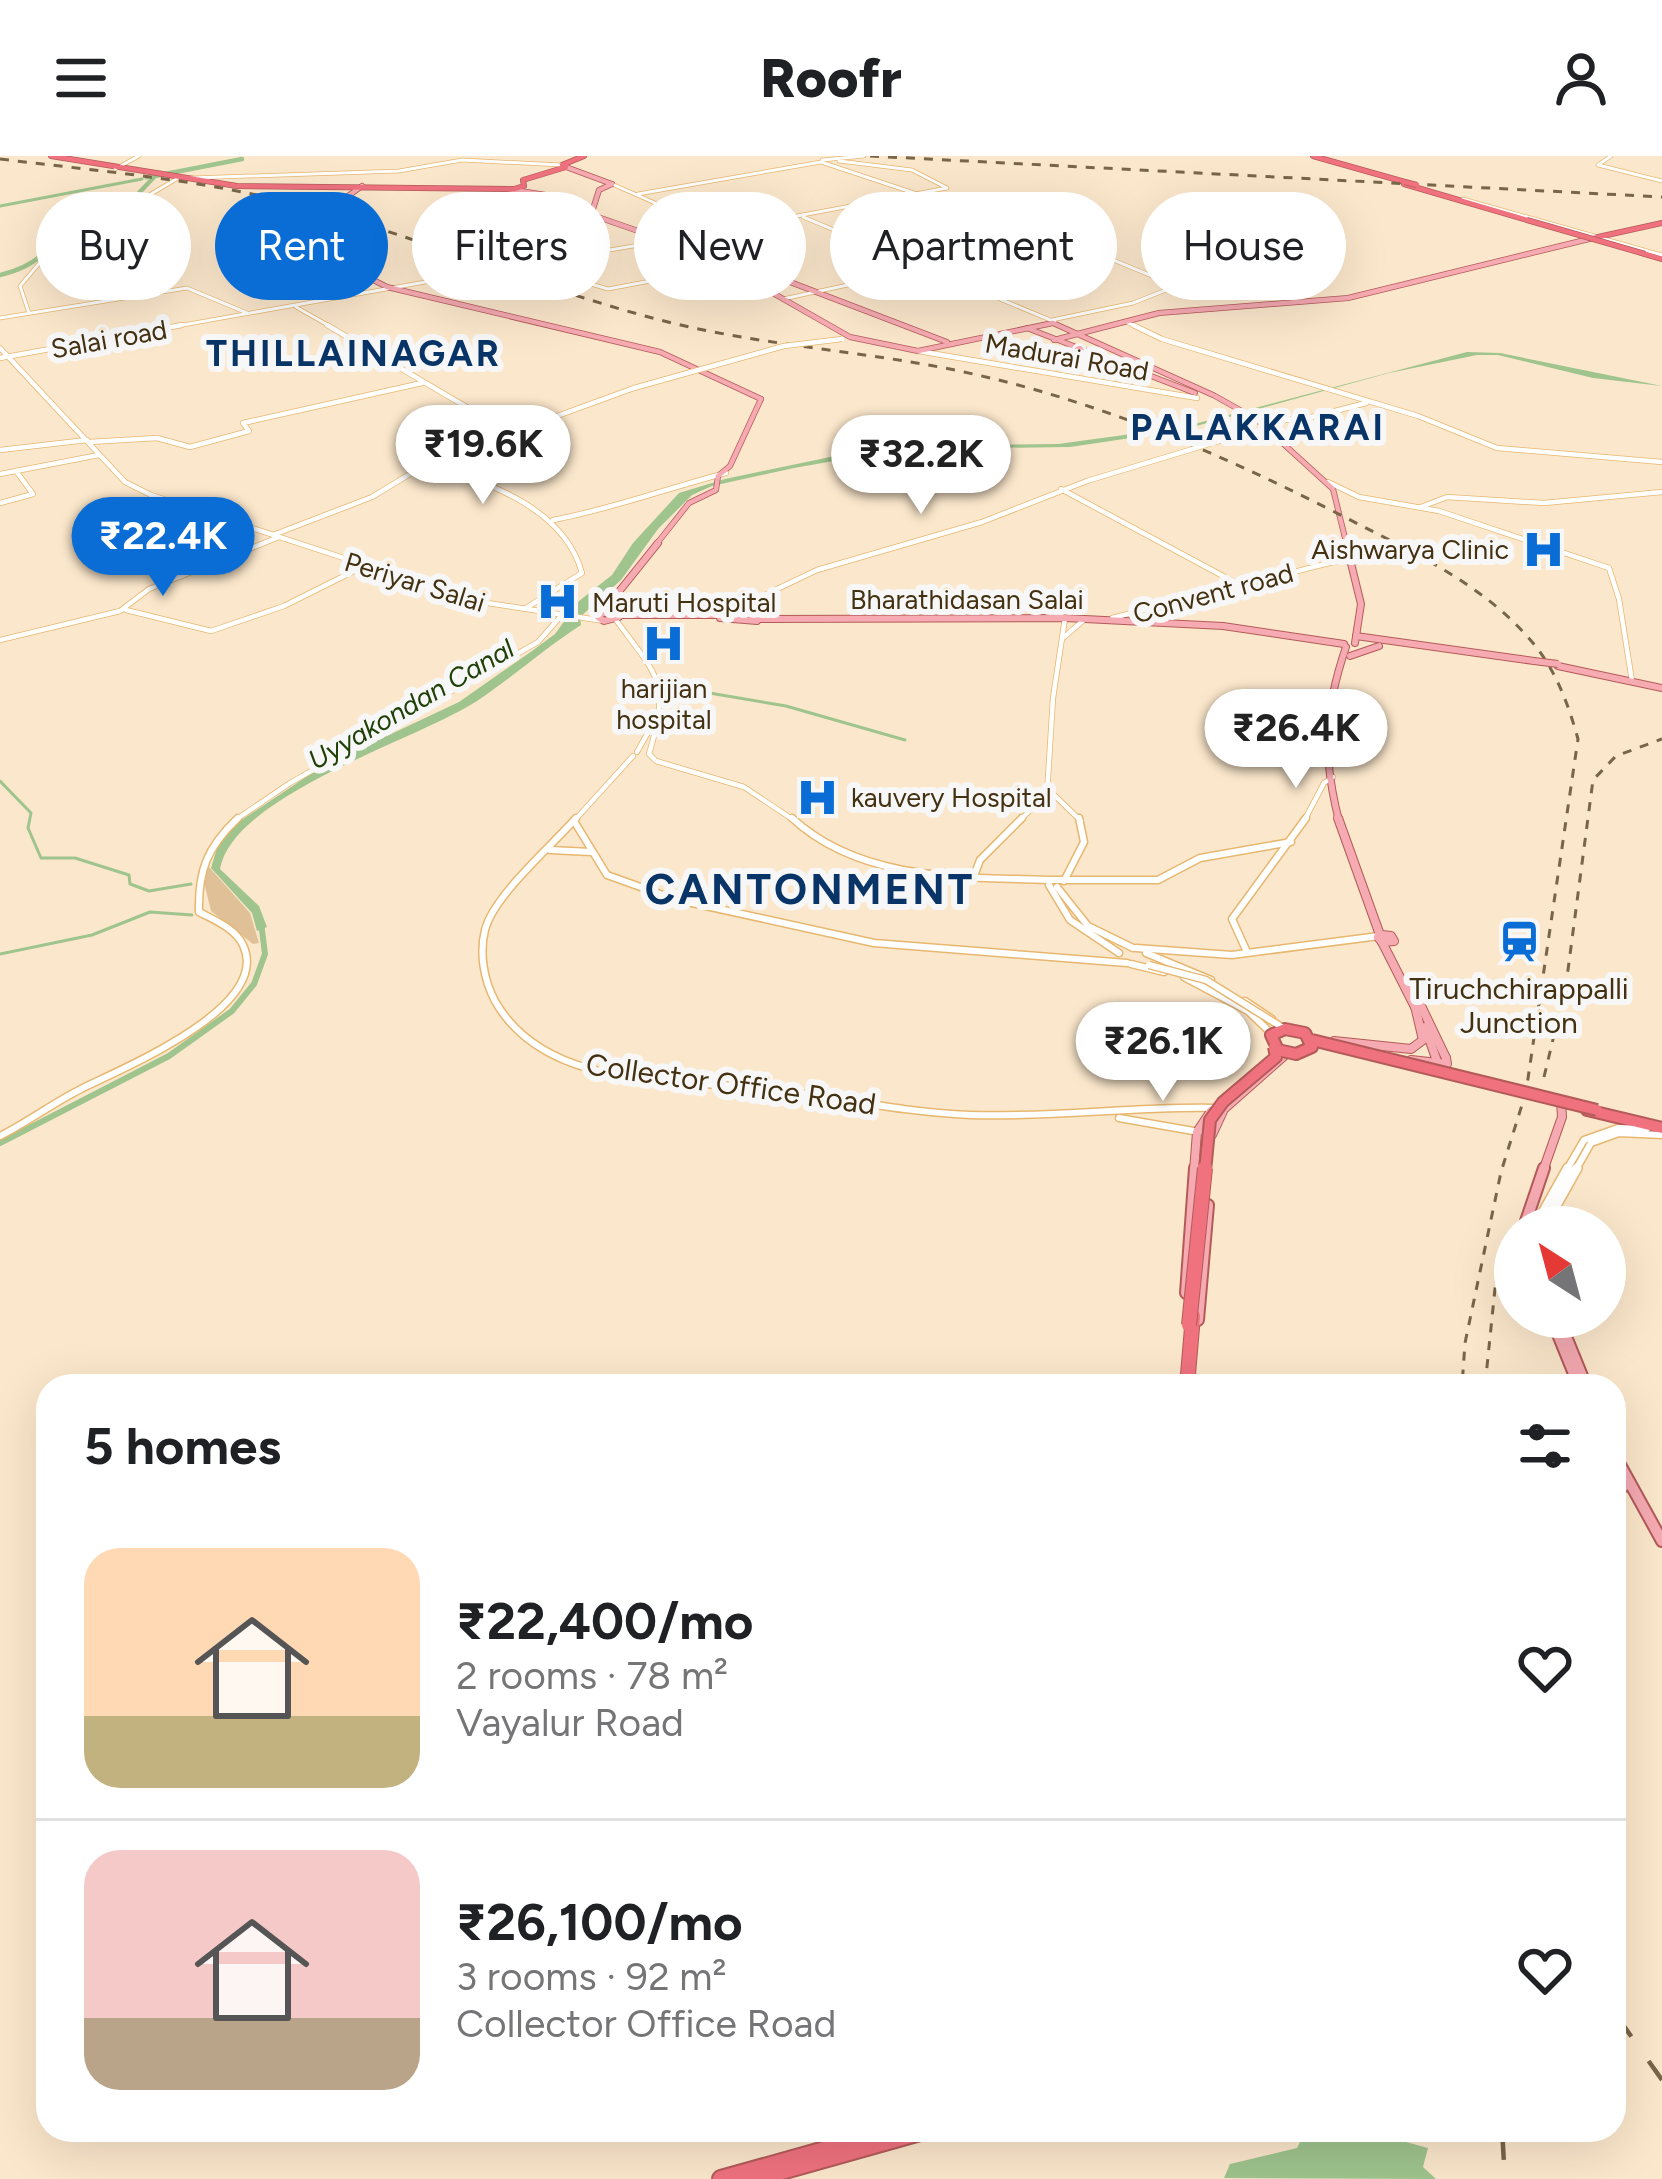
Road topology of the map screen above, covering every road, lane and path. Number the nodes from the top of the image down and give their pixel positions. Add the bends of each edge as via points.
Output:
1 (51, 156) edge
2 (139, 156) edge
3 (585, 156) edge
4 (864, 156) edge
5 (1310, 156) edge
6 (1611, 156) edge
7 (821, 160) edge
8 (839, 160) junction
9 (908, 162) dead end
10 (543, 166) junction
11 (567, 166) junction
12 (551, 169) junction
13 (116, 170) junction
14 (890, 170) junction
15 (353, 171) junction
16 (181, 178) junction
17 (1662, 181) edge
18 (1402, 182) junction
19 (885, 183) junction
20 (612, 184) junction
21 (523, 185) junction
22 (507, 186) junction
23 (359, 188) junction
24 (532, 191) junction
25 (537, 192) edge
26 (598, 192) edge
27 (634, 192) edge
28 (649, 192) edge
29 (916, 192) edge
30 (924, 192) edge
31 (1460, 199) junction
32 (1662, 224) edge
33 (1595, 238) junction
34 (1662, 258) edge
35 (1117, 262) edge
36 (412, 285) edge
37 (394, 288) junction
38 (806, 288) edge
39 (830, 288) edge
40 (388, 289) edge
41 (813, 291) junction
42 (806, 293) edge
43 (327, 300) edge
44 (785, 300) edge
45 (1002, 300) edge
46 (1133, 303) junction
47 (295, 306) junction
48 (29, 313) junction
49 (1159, 313) junction
50 (248, 314) junction
51 (0, 318) edge
52 (1053, 322) junction
53 (1126, 322) junction
54 (1027, 328) junction
55 (1078, 334) junction
56 (844, 337) junction
57 (1054, 340) junction
58 (952, 344) junction
59 (0, 347) edge
60 (918, 351) junction
61 (8, 357) junction
62 (0, 358) edge
63 (422, 383) junction
64 (1207, 396) junction
65 (1367, 402) junction
66 (1259, 420) junction
67 (509, 432) junction
68 (88, 441) junction
69 (0, 450) edge
70 (100, 454) junction
71 (1662, 462) edge
72 (428, 463) junction
73 (16, 471) junction
74 (0, 474) edge
75 (721, 480) junction
76 (1328, 482) junction
77 (1061, 489) junction
78 (1662, 493) edge
79 (1440, 498) junction
80 (0, 503) edge
81 (1407, 507) junction
82 (196, 510) junction
83 (1439, 511) junction
84 (551, 521) junction
85 (299, 525) junction
86 (262, 530) junction
87 (276, 536) junction
88 (1348, 559) junction
89 (363, 566) junction
90 (1238, 584) junction
91 (776, 590) junction
92 (617, 599) junction
93 (544, 600) junction
94 (746, 604) junction
95 (762, 605) junction
96 (526, 608) junction
97 (120, 611) junction
98 (560, 614) junction
99 (633, 616) junction
100 (717, 617) junction
101 (611, 619) junction
102 (952, 620) junction
103 (1065, 620) junction
104 (1079, 621) junction
105 (1064, 637) junction
106 (0, 640) edge
107 (1383, 645) junction
108 (1351, 646) junction
109 (1632, 680) junction
110 (1662, 687) edge
111 (649, 742) junction
112 (649, 754) junction
113 (637, 756) junction
114 (656, 760) junction
115 (1331, 778) junction
116 (1048, 790) junction
117 (574, 821) junction
118 (1292, 842) junction
119 (548, 850) junction
120 (591, 852) junction
121 (974, 876) junction
122 (1056, 883) junction
123 (1383, 938) junction
124 (1135, 948) junction
125 (1247, 952) junction
126 (1119, 953) junction
127 (1064, 959) junction
128 (1141, 963) junction
129 (1414, 1008) junction
130 (1259, 1013) junction
131 (1294, 1041) junction
132 (1440, 1060) junction
133 (1563, 1103) junction
134 (1219, 1108) junction
135 (1107, 1116) junction
136 (1662, 1130) edge
137 (1206, 1134) junction
138 (0, 1136) edge
139 (1535, 1206) edge
140 (1542, 1206) edge
141 (1556, 1206) edge
142 (1190, 1333) junction
143 (1563, 1338) edge
144 (1185, 1374) edge
145 (1578, 1374) edge
146 (1626, 1476) edge
147 (1626, 1488) edge
148 (1662, 1544) edge
149 (853, 2142) edge
150 (884, 2142) edge
151 (721, 2179) edge
152 (753, 2179) edge

1 - 13 highway
2 - 13 street
3 - 11 highway
4 - 8 street
5 - 18 highway
6 - 17 street via 1598,165
7 - 8 street
7 - 19 street
7 - 28 street
8 - 14 street
9 - 14 street
10 - 11 street
10 - 12 street
10 - 15 street via 462,160
11 - 12 highway
11 - 20 main road
11 - 21 highway
12 - 22 highway
13 - 16 highway
14 - 19 street
14 - 30 street via 924,170 946,188
15 - 16 street
15 - 23 street
16 - 23 highway
16 - 48 street via 109,219 65,233 20,286
18 - 31 highway
18 - 31 highway, bridge
19 - 29 street
20 - 26 main road
20 - 27 street
21 - 22 highway
21 - 24 main road
22 - 23 highway
22 - 24 main road
23 - 37 main road, bridge via 296,241
24 - 25 main road
31 - 33 street
31 - 34 highway, bridge
32 - 33 highway
33 - 34 street
33 - 49 main road via 1358,296
35 - 46 street via 1176,289
36 - 37 street, Salai road
37 - 40 street, Salai road
37 - 75 main road via 661,352 761,399
38 - 41 main road
39 - 41 street
41 - 42 street
41 - 58 main road
43 - 47 street, Salai road
44 - 56 main road, bridge
45 - 52 street
46 - 49 street
46 - 52 street
47 - 50 street, Salai road
47 - 63 street
48 - 50 street via 188,288
48 - 51 street
49 - 53 main road
50 - 61 street, Salai road
52 - 54 main road
52 - 55 main road
53 - 55 main road
53 - 65 street
54 - 57 main road
54 - 58 main road
55 - 57 main road
55 - 64 main road
56 - 60 main road, bridge
56 - 67 street, bridge via 632,389
57 - 64 main road
58 - 60 main road
59 - 61 street
60 - 64 street, Madurai Road
61 - 62 street, Salai road
61 - 68 street
63 - 67 street
63 - 68 street via 243,423 249,430 190,447 157,438
64 - 66 main road
65 - 66 street via 1308,418
65 - 71 street via 1492,447
66 - 76 main road
66 - 77 street, bridge via 1210,444
67 - 72 street
68 - 69 street
68 - 70 street
70 - 73 street
70 - 82 street via 128,484
72 - 84 street
72 - 85 street via 372,497
73 - 74 street
73 - 80 street via 32,494
75 - 84 street
75 - 92 main road
75 - 101 main road via 689,503
76 - 81 street
76 - 88 main road
77 - 90 street
77 - 91 street
78 - 79 street via 1544,503
79 - 81 street
79 - 83 street
81 - 83 street
82 - 86 street
82 - 87 street
83 - 109 street via 1609,568
84 - 93 street via 583,570
85 - 86 street
85 - 87 street
86 - 87 street
87 - 89 street, Periyar Salai
87 - 97 street via 149,589
88 - 90 street, Convent road
88 - 108 main road via 1356,604
89 - 96 street, Periyar Salai
89 - 97 street via 266,614 202,632
89 - 98 street, Periyar Salai via 480,602
90 - 104 street, Convent road via 1146,614
91 - 94 street
91 - 95 street
92 - 99 main road
92 - 101 main road
93 - 96 street
93 - 98 street via 541,607
94 - 95 main road, Bharathidasan Salai
94 - 100 main road, Bharathidasan Salai
95 - 102 main road, Bharathidasan Salai via 751,618
96 - 98 street, Periyar Salai
97 - 106 street
98 - 101 street, Bharathidasan Salai
98 - 138 street via 523,652 226,828 196,873 199,912 241,938 246,952 233,992 171,1047
99 - 100 main road, Bharathidasan Salai
99 - 101 main road, Bharathidasan Salai
100 - 101 main road, Bharathidasan Salai
100 - 102 main road, Bharathidasan Salai
101 - 111 street via 651,668 659,698
101 - 111 street via 651,660 661,686
102 - 103 main road, Bharathidasan Salai
103 - 104 main road, Bharathidasan Salai
103 - 105 street
104 - 105 street
104 - 108 main road, Bharathidasan Salai
105 - 116 street
107 - 108 main road
107 - 108 main road, Bharathidasan Salai
107 - 109 main road, Bharathidasan Salai, bridge
108 - 115 main road via 1334,691
109 - 110 main road, Bharathidasan Salai
111 - 112 street
111 - 113 street
112 - 113 street
112 - 114 street
113 - 114 street
113 - 117 street, Collector Office Road
114 - 121 street via 771,800 835,850
115 - 118 street
115 - 123 main road
116 - 121 street
116 - 122 street via 1079,815 1085,833 1082,851
117 - 119 street, Collector Office Road
117 - 120 street
118 - 122 street via 1200,858 1158,880
118 - 125 street via 1232,919
119 - 120 street
119 - 135 street, Collector Office Road via 491,912 478,940 484,978 510,1023 555,1056 621,1073 931,1113
120 - 127 street via 607,874 722,911 874,943
121 - 122 street
122 - 124 street via 1087,927
122 - 126 street via 1070,920
123 - 125 street
123 - 129 main road
123 - 132 main road
124 - 125 street
124 - 126 street
124 - 128 street
126 - 127 street
126 - 128 street
127 - 128 street
128 - 130 street
128 - 130 street via 1203,976
128 - 131 street, bridge via 1218,988
128 - 131 street, bridge via 1205,980
129 - 131 main road, bridge via 1423,1036 1411,1049
129 - 132 main road
130 - 131 street
130 - 131 street
131 - 132 main road
131 - 133 highway, bridge
131 - 134 main road
131 - 134 main road
131 - 137 highway, bridge via 1224,1105
131 - 142 highway, bridge via 1210,1120
133 - 136 highway, bridge
133 - 136 highway, bridge
133 - 139 main road
134 - 135 street, Collector Office Road
134 - 137 main road
135 - 137 street
136 - 140 street via 1618,1128 1584,1140
136 - 141 street via 1591,1143
137 - 142 highway, bridge
142 - 144 highway
143 - 145 main road
146 - 148 main road
147 - 148 main road
149 - 151 highway
150 - 152 highway

